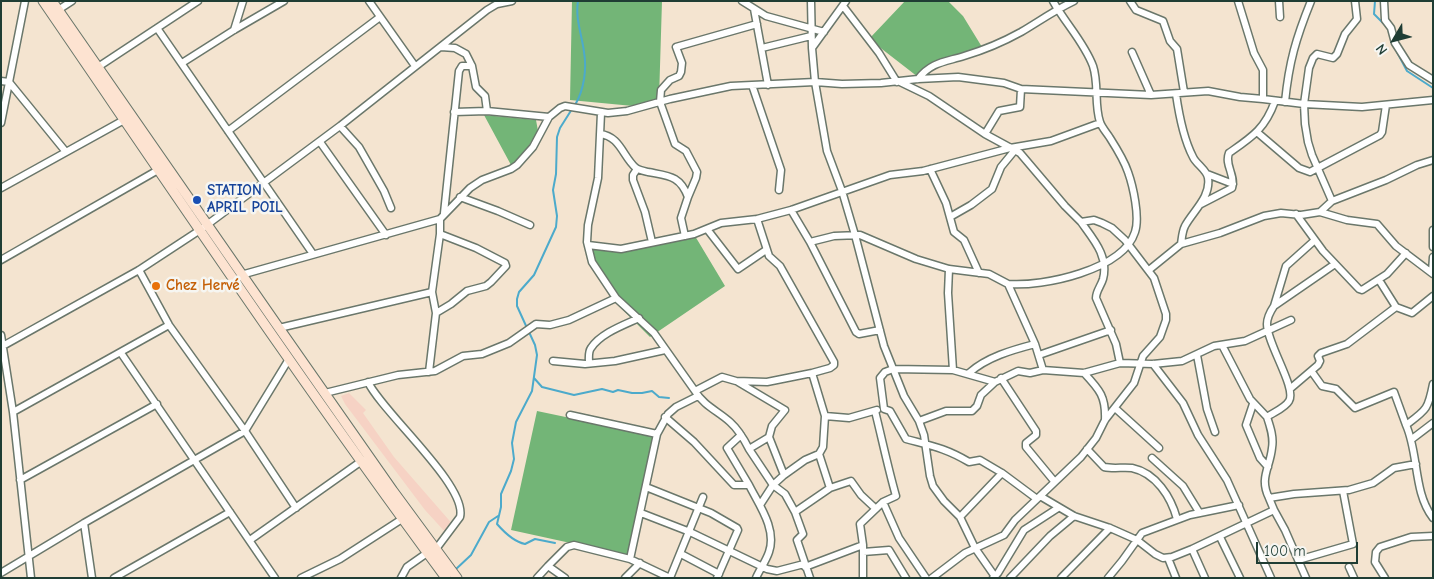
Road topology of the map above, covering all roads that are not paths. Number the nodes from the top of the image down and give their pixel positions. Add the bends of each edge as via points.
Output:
1 (25, 1) edge
2 (43, 1) edge
3 (52, 1) edge
4 (72, 1) edge
5 (198, 1) edge
6 (243, 1) edge
7 (284, 1) edge
8 (369, 1) edge
9 (512, 1) edge
10 (742, 1) edge
11 (811, 1) edge
12 (1053, 1) edge
13 (1074, 1) edge
14 (1130, 1) edge
15 (1238, 1) edge
16 (1279, 1) edge
17 (1311, 1) edge
18 (1354, 1) edge
19 (1384, 1) edge
20 (275, 4) edge
21 (845, 4) edge
22 (754, 9) junction
23 (1057, 9) junction
24 (55, 12) junction
25 (1280, 16) dead end
26 (380, 17) junction
27 (757, 24) junction
28 (157, 28) junction
29 (234, 30) junction
30 (811, 32) junction
31 (824, 32) junction
32 (441, 47) junction
33 (762, 48) junction
34 (812, 48) junction
35 (1132, 52) dead end
36 (182, 63) junction
37 (416, 66) junction
38 (472, 66) junction
39 (98, 67) junction
40 (918, 79) junction
41 (1433, 80) edge
42 (1, 81) edge
43 (9, 82) junction
44 (815, 82) junction
45 (897, 82) junction
46 (752, 85) junction
47 (768, 85) junction
48 (1022, 89) junction
49 (1184, 92) junction
50 (1096, 93) junction
51 (1176, 94) junction
52 (1151, 95) junction
53 (1263, 98) junction
54 (1433, 100) edge
55 (1275, 101) junction
56 (660, 102) junction
57 (1285, 102) junction
58 (1304, 104) junction
59 (1386, 105) junction
60 (487, 110) junction
61 (454, 112) junction
62 (601, 113) junction
63 (549, 117) junction
64 (124, 120) junction
65 (1, 122) edge
66 (1100, 124) junction
67 (340, 126) junction
68 (228, 130) junction
69 (1258, 133) junction
70 (600, 134) junction
71 (985, 134) junction
72 (320, 142) junction
73 (1013, 149) junction
74 (66, 152) junction
75 (1433, 160) edge
76 (1319, 168) junction
77 (637, 169) junction
78 (930, 169) junction
79 (158, 170) junction
80 (1207, 174) junction
81 (264, 183) junction
82 (1234, 184) junction
83 (1, 188) edge
84 (779, 190) dead end
85 (842, 191) junction
86 (460, 197) junction
87 (688, 197) junction
88 (1332, 201) junction
89 (1200, 204) junction
90 (391, 208) dead end
91 (791, 210) junction
92 (1320, 212) junction
93 (444, 213) junction
94 (1296, 214) junction
95 (950, 217) junction
96 (440, 219) junction
97 (757, 219) junction
98 (1081, 222) junction
99 (530, 226) dead end
100 (203, 228) junction
101 (707, 229) junction
102 (1433, 230) edge
103 (440, 234) junction
104 (386, 235) junction
105 (856, 235) junction
106 (685, 236) junction
107 (1315, 240) junction
108 (652, 242) junction
109 (810, 242) junction
110 (1181, 244) junction
111 (588, 245) junction
112 (1128, 245) junction
113 (1433, 248) edge
114 (766, 250) junction
115 (1406, 253) junction
116 (313, 254) junction
117 (1433, 257) edge
118 (1, 260) edge
119 (1104, 264) junction
120 (1335, 264) junction
121 (949, 269) junction
122 (139, 270) junction
123 (1149, 270) junction
124 (979, 273) junction
125 (1432, 273) edge
126 (241, 275) junction
127 (1378, 280) junction
128 (1008, 284) junction
129 (432, 292) junction
130 (1433, 296) edge
131 (616, 298) junction
132 (1274, 306) junction
133 (1396, 307) junction
134 (436, 313) junction
135 (639, 318) junction
136 (1291, 320) dead end
137 (169, 325) junction
138 (279, 328) junction
139 (880, 330) junction
140 (1111, 330) junction
141 (1267, 331) junction
142 (1, 335) edge
143 (1035, 344) junction
144 (1222, 344) junction
145 (2, 347) edge
146 (665, 350) junction
147 (121, 353) junction
148 (1039, 355) junction
149 (1197, 355) junction
150 (289, 360) junction
151 (553, 361) dead end
152 (589, 363) junction
153 (1120, 363) junction
154 (1140, 364) junction
155 (1153, 364) junction
156 (893, 370) junction
157 (953, 370) junction
158 (1043, 370) junction
159 (429, 372) junction
160 (812, 372) junction
161 (1312, 372) junction
162 (969, 373) junction
163 (1084, 374) junction
164 (998, 380) junction
165 (736, 381) junction
166 (368, 382) junction
167 (1433, 384) edge
168 (1291, 388) junction
169 (325, 393) junction
170 (696, 393) junction
171 (157, 404) junction
172 (1254, 404) junction
173 (1115, 408) junction
174 (884, 409) junction
175 (875, 411) junction
176 (13, 412) junction
177 (570, 415) dead end
178 (825, 416) junction
179 (666, 417) junction
180 (1267, 417) junction
181 (1105, 420) junction
182 (919, 421) junction
183 (1433, 424) edge
184 (1406, 425) junction
185 (245, 431) junction
186 (1215, 432) dead end
187 (657, 434) junction
188 (741, 435) junction
189 (769, 438) junction
190 (1412, 439) junction
191 (926, 444) junction
192 (749, 448) junction
193 (1159, 448) dead end
194 (1087, 449) junction
195 (819, 454) junction
196 (1152, 458) dead end
197 (365, 459) junction
198 (196, 460) junction
199 (1416, 464) junction
200 (1268, 467) junction
201 (1002, 473) junction
202 (784, 475) junction
203 (20, 480) junction
204 (1054, 481) junction
205 (749, 485) junction
206 (773, 485) junction
207 (646, 487) junction
208 (830, 488) junction
209 (1343, 491) junction
210 (703, 497) dead end
211 (1038, 498) junction
212 (1269, 498) junction
213 (883, 502) junction
214 (1238, 504) junction
215 (760, 505) junction
216 (296, 508) junction
217 (1058, 508) junction
218 (699, 509) junction
219 (876, 509) junction
220 (1274, 510) junction
221 (230, 512) junction
222 (795, 512) junction
223 (1199, 512) junction
224 (641, 513) junction
225 (1074, 516) junction
226 (960, 517) junction
227 (1433, 518) edge
228 (402, 519) junction
229 (1177, 519) junction
230 (84, 523) junction
231 (1247, 524) junction
232 (1110, 528) junction
233 (690, 532) junction
234 (1433, 536) edge
235 (1220, 537) junction
236 (250, 540) junction
237 (1137, 540) junction
238 (975, 548) junction
239 (863, 549) junction
240 (1192, 550) junction
241 (431, 551) junction
242 (728, 551) junction
243 (681, 554) junction
244 (28, 557) junction
245 (1168, 558) junction
246 (630, 559) junction
247 (1298, 560) junction
248 (640, 563) junction
249 (804, 565) junction
250 (548, 566) junction
251 (443, 567) junction
252 (761, 567) junction
253 (1349, 567) dead end
254 (1, 573) edge
255 (718, 576) edge
256 (456, 577) edge
257 (995, 577) edge
258 (31, 578) edge
259 (92, 578) edge
260 (114, 578) edge
261 (275, 578) edge
262 (301, 578) edge
263 (401, 578) edge
264 (446, 578) edge
265 (537, 578) edge
266 (565, 578) edge
267 (625, 578) edge
268 (670, 578) edge
269 (756, 578) edge
270 (810, 578) edge
271 (863, 578) edge
272 (906, 578) edge
273 (926, 578) edge
274 (932, 578) edge
275 (1010, 578) edge
276 (1061, 578) edge
277 (1108, 578) edge
278 (1176, 578) edge
279 (1205, 578) edge
280 (1240, 578) edge
281 (1271, 578) edge
282 (1306, 578) edge
283 (1354, 578) edge
284 (1385, 578) edge

1 - 43 street
2 - 24 street
3 - 24 street
4 - 24 street
5 - 28 street
6 - 29 street
7 - 20 street
8 - 26 street
9 - 32 street via 494,5
10 - 22 street
11 - 30 street
12 - 23 street
13 - 23 street
14 - 49 street via 1136,10 1165,24 1170,41 1178,49
15 - 53 street via 1254,53 1263,70
16 - 25 street
17 - 57 street via 1290,60
18 - 58 street via 1357,19 1345,34 1337,54 1333,58 1317,54 1309,68
19 - 41 street via 1385,20 1395,43 1409,65
20 - 29 street
21 - 31 street
21 - 45 street
22 - 27 street
22 - 30 street
23 - 40 street via 1004,41 932,65
23 - 50 street via 1088,55 1096,77
24 - 39 street
24 - 64 street
26 - 37 street
26 - 68 street
27 - 33 street
27 - 56 street via 676,47 682,63 681,72 661,90
28 - 36 street
28 - 39 street
29 - 36 street
30 - 31 street
30 - 33 street
30 - 34 street
31 - 34 street
32 - 37 street
32 - 38 street via 463,51
33 - 47 street
34 - 44 street
35 - 52 street
36 - 68 street
37 - 67 street
38 - 60 street via 476,87 484,94
38 - 61 street via 462,66 459,70
39 - 100 street
40 - 45 street
40 - 48 street via 958,77 1004,83
42 - 43 street
43 - 65 street
43 - 74 street
44 - 45 street
44 - 47 street
44 - 85 street via 827,151
45 - 71 street via 929,96
46 - 47 street
46 - 56 street via 731,86
46 - 84 street via 781,170
48 - 50 street
48 - 71 street via 1020,107 999,111
49 - 51 street
49 - 53 street
50 - 52 street
50 - 66 street
51 - 52 street
51 - 80 street via 1190,152
53 - 55 street
54 - 59 street
55 - 57 street
55 - 69 street
56 - 62 street via 627,111
56 - 87 street via 675,144 686,151 697,172
57 - 58 street
58 - 59 street
58 - 76 street via 1308,142
59 - 76 street via 1380,135
60 - 61 street
60 - 63 street
61 - 93 street
62 - 63 street via 565,106
62 - 70 street
63 - 86 street via 533,147 517,165 482,180
64 - 74 street
64 - 79 street
66 - 73 street
66 - 112 street via 1128,172 1137,221 1136,231
67 - 72 street
67 - 90 street via 359,147
68 - 81 street
69 - 76 street via 1305,172
69 - 82 street via 1227,157
70 - 77 street via 612,137
70 - 111 street via 598,178 588,225
71 - 73 street
72 - 81 street
72 - 104 street
73 - 78 street
73 - 95 street via 992,188
73 - 98 street
74 - 83 street
75 - 88 street
76 - 88 street
77 - 87 street via 673,177
77 - 108 street via 633,180
78 - 85 street via 890,175
78 - 95 street
79 - 100 street
79 - 118 street
80 - 82 street
80 - 89 street via 1208,184
81 - 100 street
81 - 116 street
82 - 89 street via 1230,190
85 - 91 street
85 - 105 street
86 - 93 street
86 - 99 street
87 - 106 street via 680,218
88 - 92 street
89 - 110 street via 1185,227
91 - 97 street
91 - 109 street
92 - 94 street
92 - 115 street via 1347,220 1375,223
93 - 96 street
94 - 107 street
94 - 110 street via 1281,212 1264,216
95 - 124 street via 954,232 964,240
96 - 103 street
96 - 104 street
97 - 101 street via 730,221
97 - 114 street
98 - 112 street via 1094,220 1102,223
98 - 119 street via 1101,251
100 - 122 street
100 - 126 street
100 - 150 street
101 - 106 street
101 - 114 street via 738,269
102 - 113 street
103 - 129 street
103 - 134 street via 476,248 506,266 491,282 467,291
104 - 116 street
105 - 109 street
105 - 121 street
105 - 139 street
106 - 108 street
107 - 120 street
107 - 132 street via 1286,266
108 - 111 street via 621,249
109 - 139 street via 856,332
110 - 123 street
111 - 131 street via 594,266
112 - 119 street
112 - 123 street
114 - 160 street via 780,266 834,362 830,368
115 - 125 street
115 - 127 street via 1392,270
116 - 126 street
117 - 125 street
119 - 128 street via 1060,278
119 - 140 street via 1096,298
120 - 127 street via 1359,289
120 - 132 street
121 - 124 street
121 - 157 street
122 - 137 street
122 - 145 street
123 - 154 street via 1157,285 1166,320 1160,336
124 - 128 street via 994,276
126 - 138 street
127 - 133 street
128 - 143 street
129 - 134 street
129 - 138 street
130 - 133 street via 1412,313
131 - 135 street
131 - 159 street via 569,320 550,325 536,324 509,342 482,354 462,356
132 - 141 street via 1268,317
133 - 161 street via 1347,344 1321,353 1318,356 1320,363
134 - 159 street
135 - 146 street
135 - 152 street via 591,347
136 - 141 street
137 - 147 street
137 - 185 street
138 - 169 street
139 - 156 street
140 - 148 street
140 - 153 street
141 - 144 street via 1242,343
141 - 168 street
142 - 145 street
143 - 148 street
143 - 162 street via 986,361
144 - 149 street
144 - 172 street
145 - 176 street
146 - 152 street
146 - 170 street
147 - 171 street
147 - 176 street
148 - 158 street
149 - 155 street via 1182,361
149 - 186 street via 1207,409
150 - 185 street
150 - 197 street
151 - 152 street
153 - 154 street
153 - 163 street
154 - 155 street
154 - 173 street via 1134,383
155 - 214 street via 1182,403
156 - 157 street
156 - 174 street via 880,378
156 - 182 street
157 - 162 street
158 - 163 street
158 - 164 street via 1032,373 1018,371
159 - 166 street
160 - 165 street via 767,382
160 - 178 street
161 - 168 street
161 - 184 street via 1322,386 1336,389 1355,408 1394,392
162 - 164 street
163 - 181 street via 1104,396
164 - 182 street via 981,395 972,411 946,411
164 - 204 street via 1036,431 1026,447
165 - 170 street via 722,378
165 - 189 street via 784,409 772,426
166 - 169 street
166 - 241 street via 377,397 414,438 458,502 460,517
167 - 184 street via 1426,409
168 - 180 street via 1287,404
169 - 197 street
170 - 179 street
170 - 188 street
171 - 198 street
171 - 203 street
172 - 180 street
172 - 200 street via 1246,425 1260,458
173 - 181 street
173 - 193 street
174 - 175 street
174 - 191 street via 890,411 906,439
175 - 178 street via 849,418
175 - 213 street via 896,496
176 - 203 street
177 - 187 street
178 - 195 street via 823,447
179 - 187 street
179 - 205 street via 734,486
180 - 200 street via 1273,447
181 - 194 street
182 - 191 street
183 - 190 street
184 - 190 street
185 - 198 street
185 - 216 street
187 - 207 street
188 - 192 street
188 - 205 street via 727,448
189 - 192 street
189 - 202 street
190 - 199 street
191 - 201 street via 950,451 969,462 980,460
191 - 226 street via 933,486
192 - 206 street
194 - 204 street
194 - 229 street via 1104,467 1132,468 1150,477 1169,498
195 - 202 street
195 - 208 street
196 - 223 street via 1183,486
197 - 216 street
197 - 228 street
197 - 241 street
198 - 221 street
198 - 230 street
199 - 209 street via 1394,468 1373,483
199 - 227 street via 1423,502
200 - 212 street via 1264,482
201 - 211 street
201 - 226 street
202 - 206 street
203 - 244 street
204 - 211 street
205 - 215 street
206 - 215 street
206 - 222 street via 786,494
207 - 218 street
207 - 224 street
208 - 219 street via 851,481
208 - 222 street
209 - 212 street
209 - 247 street via 1353,544
210 - 218 street
211 - 217 street
211 - 238 street via 1004,535
212 - 220 street
213 - 219 street
213 - 273 street via 899,538
214 - 223 street
214 - 231 street
215 - 252 street via 771,542
216 - 236 street
217 - 225 street
217 - 257 street via 1024,530
218 - 233 street
218 - 242 street via 737,528
219 - 239 street via 860,524
220 - 231 street
220 - 247 street
221 - 236 street
221 - 260 street
222 - 249 street via 804,534 797,540
223 - 229 street
224 - 233 street
224 - 246 street
225 - 232 street
225 - 275 street
226 - 238 street
228 - 241 street
228 - 262 street via 340,559
229 - 237 street via 1142,533
230 - 244 street
230 - 259 street
231 - 235 street
231 - 281 street
232 - 237 street
232 - 276 street
233 - 242 street
233 - 243 street
234 - 284 street via 1411,537 1380,547 1375,562
235 - 240 street
235 - 280 street
236 - 261 street
237 - 245 street via 1158,556
237 - 277 street
238 - 257 street
238 - 274 street
239 - 249 street
239 - 271 street
239 - 272 street via 889,550
240 - 245 street
240 - 279 street
241 - 251 street
241 - 263 street via 407,567
242 - 252 street
242 - 255 street
243 - 255 street
243 - 268 street
244 - 254 street
244 - 258 street
245 - 278 street
246 - 248 street
246 - 250 street via 571,545
247 - 282 street
248 - 267 street
248 - 268 street
249 - 252 street via 774,571
249 - 270 street
250 - 265 street
250 - 266 street
251 - 256 street
251 - 264 street
252 - 269 street
253 - 283 street

